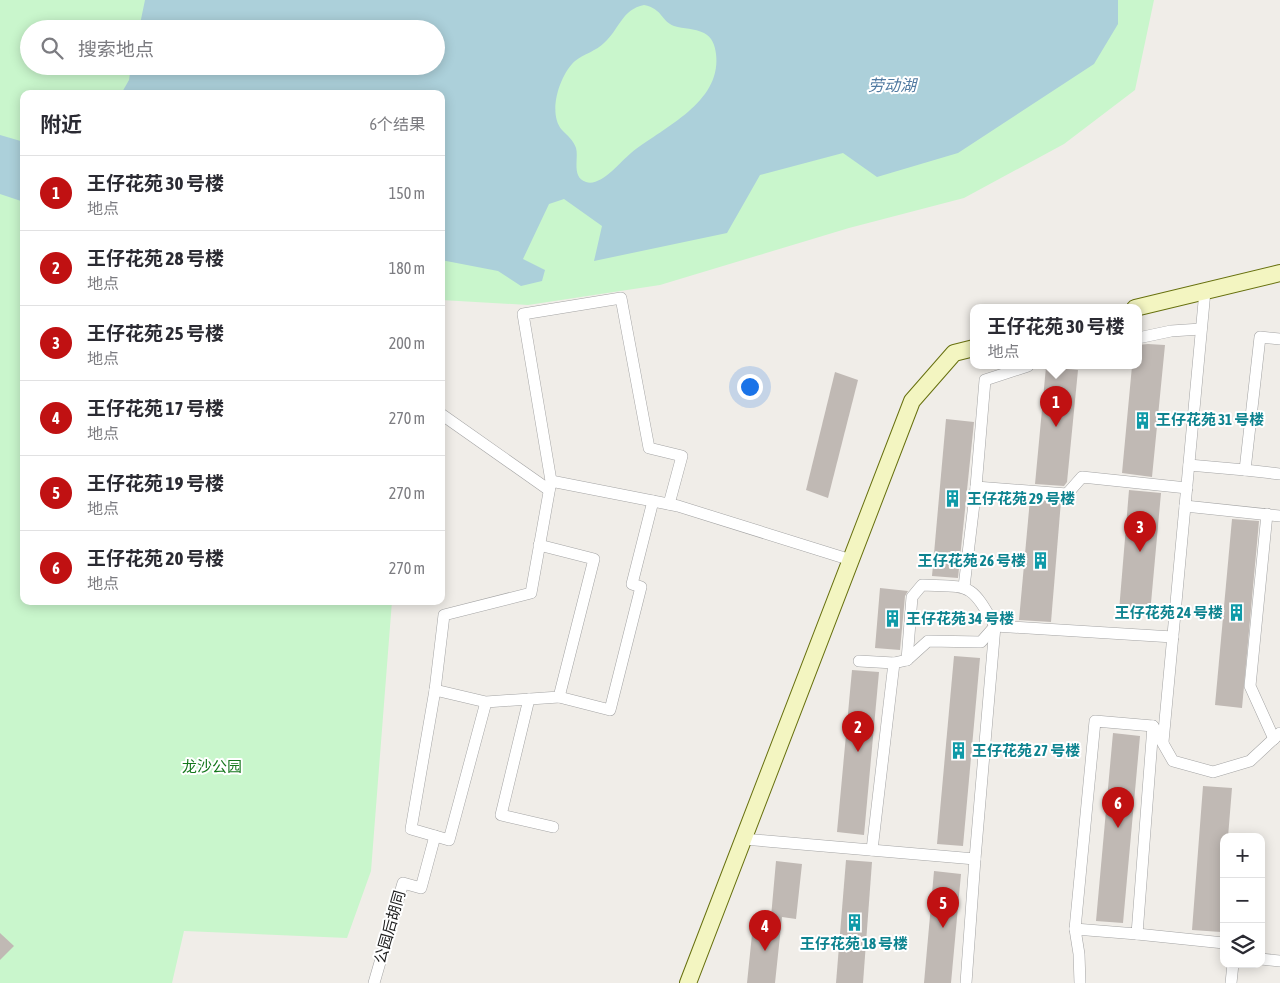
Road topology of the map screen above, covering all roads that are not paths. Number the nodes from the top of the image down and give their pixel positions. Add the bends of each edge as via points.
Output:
1 (1280, 273) edge
2 (1205, 291) junction
3 (1142, 306) edge
4 (1201, 329) junction
5 (1142, 337) edge
6 (1280, 339) edge
7 (970, 349) edge
8 (1019, 369) edge
9 (445, 417) edge
10 (1189, 465) junction
11 (1245, 470) junction
12 (1280, 474) edge
13 (550, 486) junction
14 (976, 487) junction
15 (1187, 488) junction
16 (654, 501) junction
17 (669, 504) junction
18 (1185, 506) junction
19 (1266, 514) junction
20 (1280, 516) edge
21 (539, 545) junction
22 (851, 560) junction
23 (964, 587) junction
24 (995, 626) junction
25 (1173, 637) junction
26 (907, 660) junction
27 (859, 661) dead end
28 (894, 663) junction
29 (436, 690) junction
30 (559, 697) junction
31 (529, 700) junction
32 (486, 702) junction
33 (1153, 726) junction
34 (1277, 736) edge
35 (1163, 742) junction
36 (552, 827) dead end
37 (435, 836) junction
38 (743, 839) junction
39 (872, 850) junction
40 (975, 859) junction
41 (1076, 929) junction
42 (1137, 934) junction
43 (1220, 943) edge
44 (1265, 959) edge
45 (1280, 961) edge
46 (1233, 968) edge
47 (374, 983) edge
48 (688, 983) edge
49 (966, 983) edge
50 (1080, 983) edge
51 (1231, 983) edge

1 - 2 street
2 - 3 street
2 - 4 street
4 - 5 street
4 - 10 street
6 - 11 street via 1260,338
7 - 22 street via 954,353 912,402
8 - 14 street via 985,380
9 - 13 street
10 - 11 street
10 - 15 street
11 - 12 street
13 - 16 street
13 - 17 street via 523,314 621,298 649,448 682,456
13 - 21 street
14 - 15 street via 1067,494 1082,477
14 - 23 street
15 - 18 street
16 - 17 street
16 - 30 street via 632,584 641,586 610,710
17 - 22 street
18 - 19 street
18 - 25 street
19 - 20 street
19 - 34 street via 1250,686
21 - 29 street via 531,593 444,615
21 - 30 street via 594,559
22 - 38 street
23 - 24 street via 977,596
23 - 26 street via 922,585 912,597
24 - 25 street
24 - 26 street via 981,642 928,641
24 - 40 street
25 - 35 street
26 - 28 street
27 - 28 street
28 - 39 street
29 - 32 street
29 - 37 street via 410,829
30 - 31 street
31 - 32 street
31 - 36 street via 501,815
32 - 37 street via 449,840
33 - 35 street
33 - 41 street via 1095,721
33 - 42 street
34 - 35 street via 1250,761 1213,772 1173,761
37 - 47 street, 公园后胡同 via 421,888 403,883
38 - 39 street
38 - 48 street
39 - 40 street
40 - 49 street
41 - 42 street
41 - 50 street
42 - 43 street
44 - 45 street
46 - 51 street

